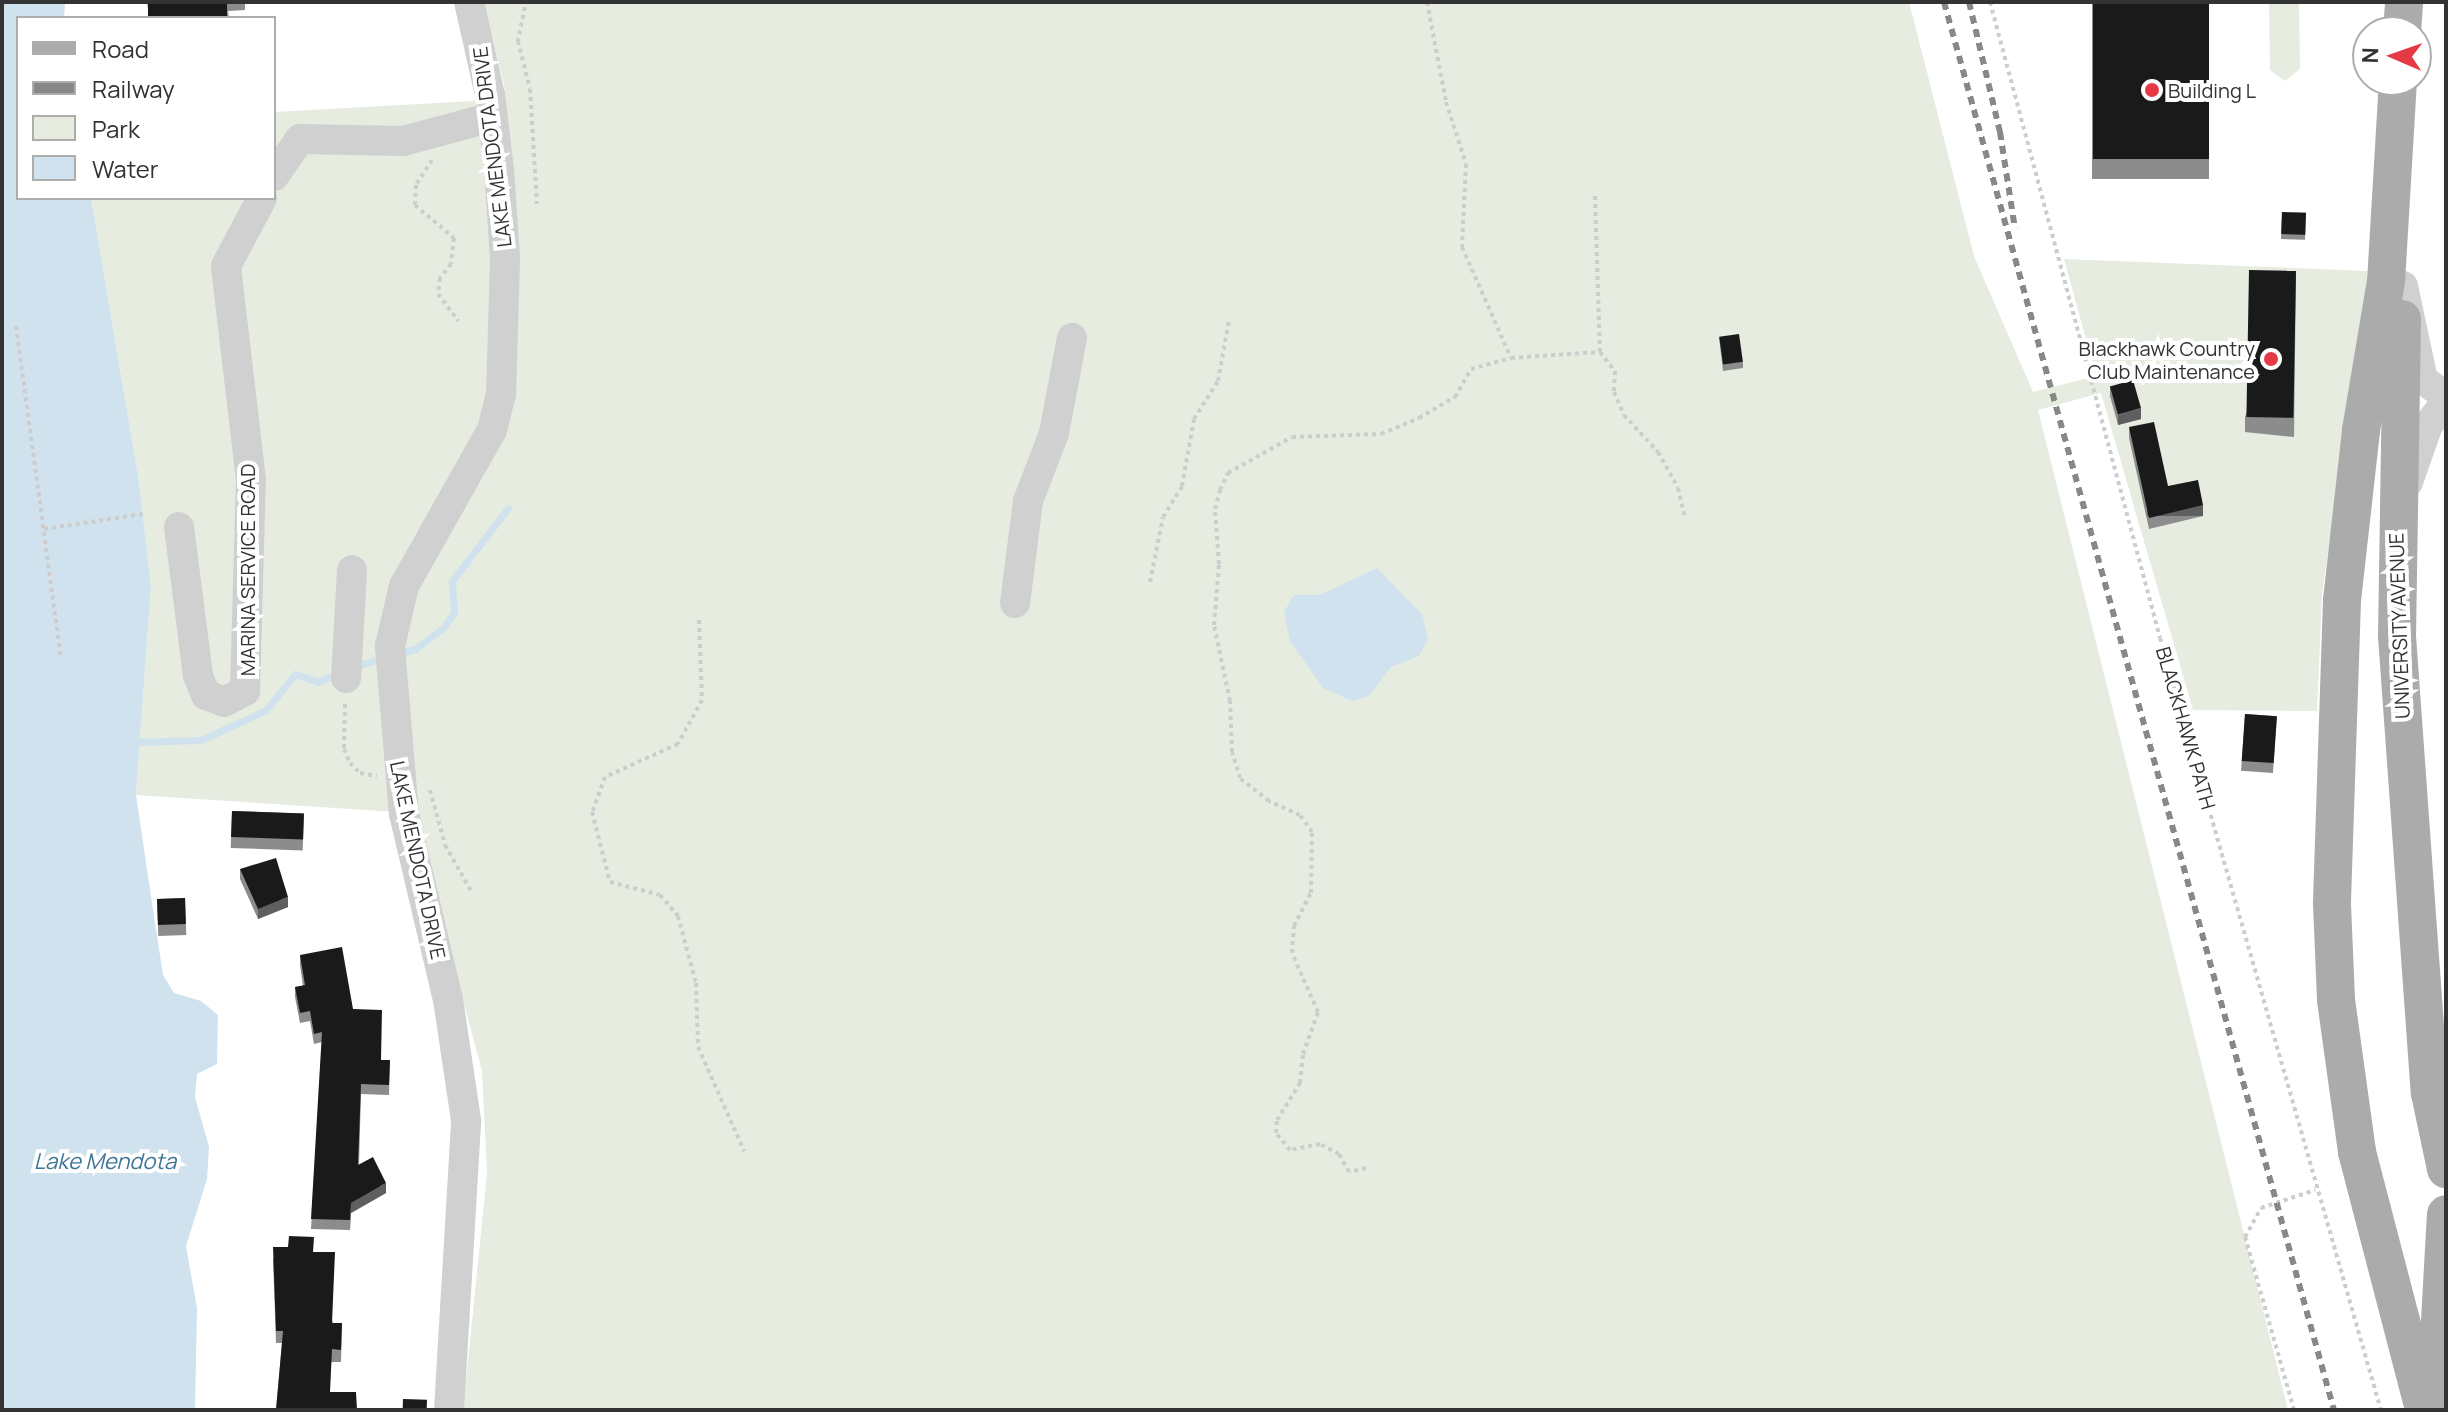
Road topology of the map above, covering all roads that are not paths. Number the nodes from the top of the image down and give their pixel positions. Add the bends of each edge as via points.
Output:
1 (469, 2) edge
2 (2397, 96) edge
3 (2405, 96) edge
4 (493, 117) junction
5 (276, 173) edge
6 (261, 200) edge
7 (2403, 286) junction
8 (1072, 338) dead end
9 (2446, 399) edge
10 (179, 527) dead end
11 (2396, 530) junction
12 (352, 570) dead end
13 (1015, 603) dead end
14 (347, 671) dead end
15 (2446, 1169) edge
16 (2446, 1214) edge
17 (449, 1410) edge
18 (2424, 1410) edge
19 (2435, 1410) edge

1 - 4 street, LAKE MENDOTA DRIVE
2 - 18 main road via 2386,281 2361,431 2342,600 2332,904 2336,1000 2357,1152
3 - 7 main road, UNIVERSITY AVENUE
4 - 5 street via 403,141 300,139
4 - 17 street, LAKE MENDOTA DRIVE via 505,257 501,395 492,430 404,586 393,616 390,658 404,814 448,1000 466,1120
6 - 10 street, MARINA SERVICE ROAD via 226,266 251,480 245,691 224,702 206,695 198,676
7 - 9 street via 2423,380
7 - 11 main road, UNIVERSITY AVENUE
8 - 13 street via 1054,433 1028,501
9 - 11 street via 2418,446
11 - 15 main road, UNIVERSITY AVENUE via 2398,658 2421,980 2432,1110
12 - 14 street
16 - 19 main road

